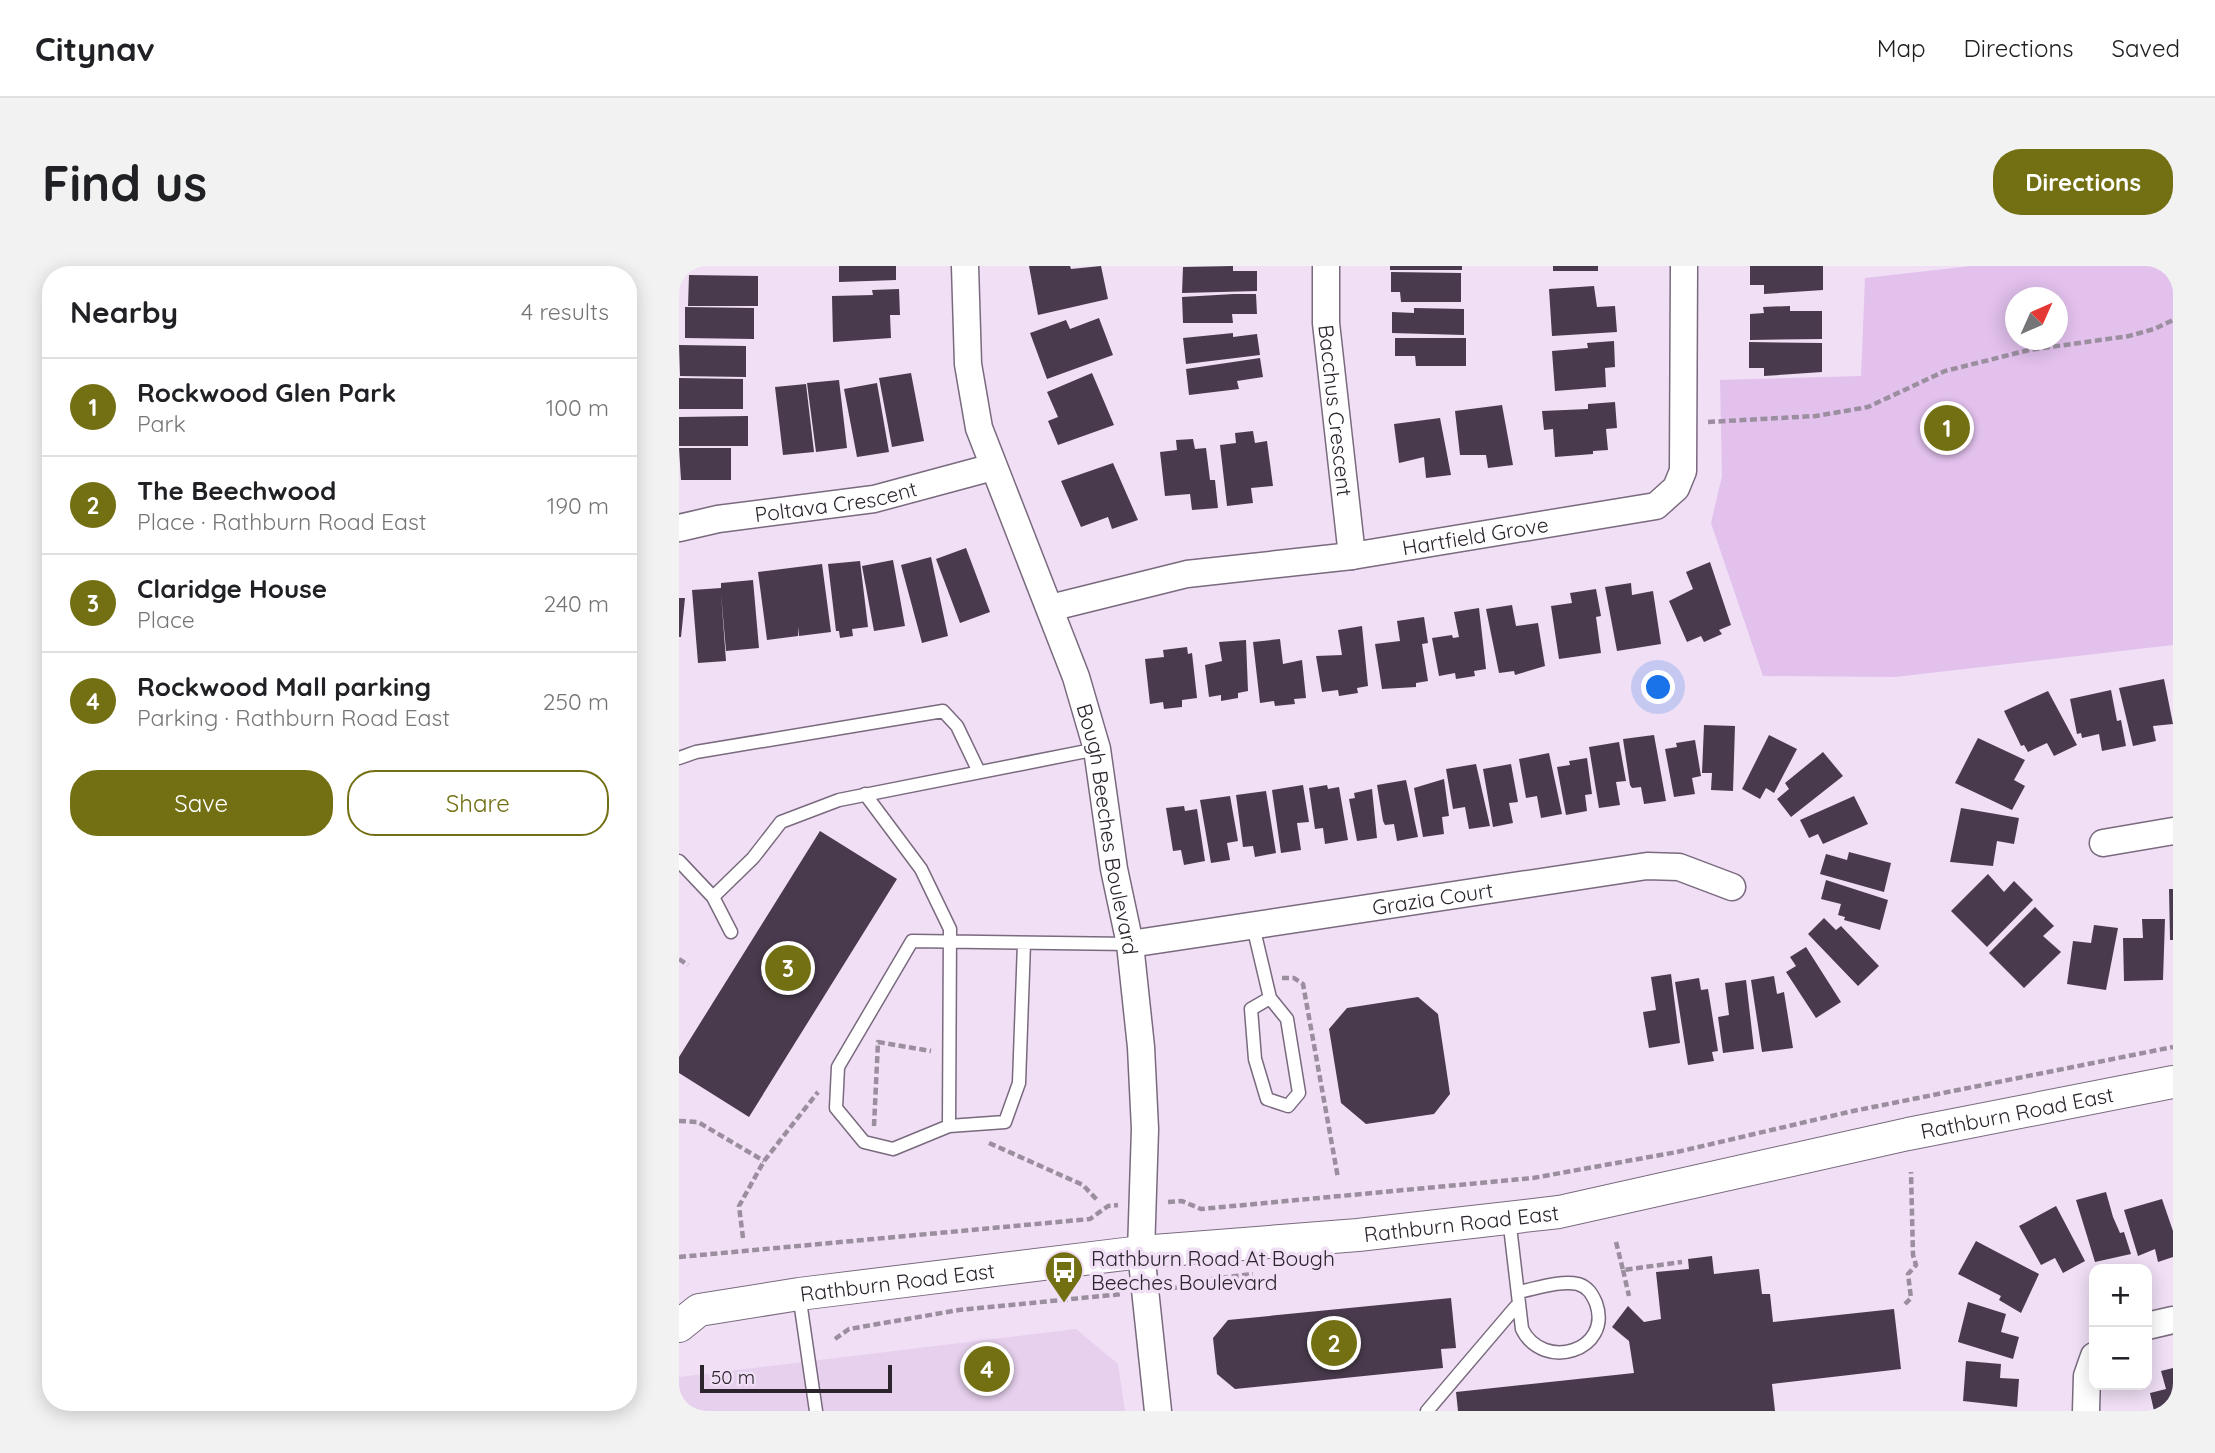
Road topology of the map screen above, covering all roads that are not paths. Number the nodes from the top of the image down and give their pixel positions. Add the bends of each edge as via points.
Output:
1 (964, 266) edge
2 (1326, 266) edge
3 (1684, 266) edge
4 (993, 467) junction
5 (679, 528) edge
6 (1352, 556) junction
7 (1050, 608) junction
8 (1097, 749) junction
9 (679, 758) edge
10 (979, 772) junction
11 (865, 794) junction
12 (2173, 831) edge
13 (2103, 843) dead end
14 (679, 861) edge
15 (1732, 887) dead end
16 (713, 897) junction
17 (1252, 926) junction
18 (731, 932) dead end
19 (950, 940) junction
20 (1024, 943) junction
21 (1130, 944) junction
22 (1270, 998) junction
23 (2173, 1082) edge
24 (949, 1126) junction
25 (1509, 1218) junction
26 (1141, 1252) junction
27 (799, 1294) junction
28 (1518, 1297) junction
29 (686, 1312) edge
30 (2173, 1320) edge
31 (2152, 1325) edge
32 (2089, 1370) edge
33 (816, 1411) edge
34 (1158, 1411) edge
35 (1427, 1411) edge
36 (2086, 1411) edge

1 - 4 street, Bough Beeches Boulevard via 971,386
2 - 6 street, Bacchus Crescent via 1326,323
3 - 6 street, Hartfield Grove via 1680,480 1671,495 1656,506
4 - 5 street, Poltava Crescent via 874,499
4 - 7 street, Bough Beeches Boulevard
6 - 7 street, Hartfield Grove via 1187,574
7 - 8 street, Bough Beeches Boulevard
8 - 10 lane
8 - 21 street, Bough Beeches Boulevard
9 - 10 lane via 943,711 957,726
10 - 11 lane
11 - 16 lane via 781,822
11 - 19 lane via 922,869 950,929
12 - 13 street
14 - 16 lane
15 - 17 street, Grazia Court via 1679,867 1647,866
16 - 18 lane
17 - 21 street, Grazia Court
17 - 22 lane
19 - 20 lane
19 - 24 lane
19 - 24 lane via 912,941 838,1067 836,1108 864,1142 893,1149
20 - 21 lane
20 - 24 lane via 1019,1083 1014,1104 1005,1122
21 - 26 street, Bough Beeches Boulevard via 1145,1129
22 - 22 lane via 1287,1019 1299,1093 1287,1106 1267,1099 1255,1059 1251,1009
23 - 25 street, Rathburn Road East via 1908,1134 1559,1212
25 - 26 street, Rathburn Road East
25 - 28 lane
26 - 27 street, Rathburn Road East
26 - 34 street, Bough Beeches Boulevard
27 - 29 street, Rathburn Road East
27 - 33 lane
28 - 28 lane via 1522,1329 1539,1348 1569,1353 1593,1336 1598,1312 1591,1294 1576,1284
28 - 35 lane
30 - 31 street
32 - 36 street

